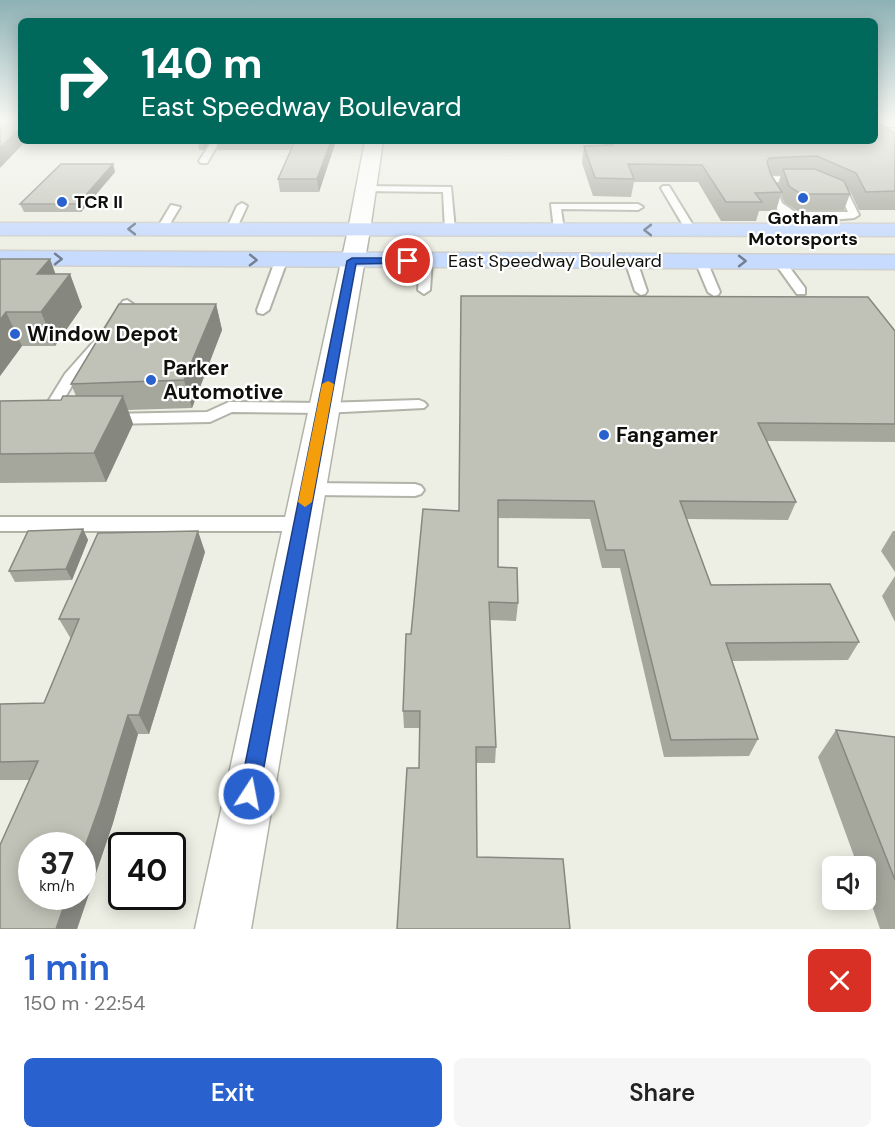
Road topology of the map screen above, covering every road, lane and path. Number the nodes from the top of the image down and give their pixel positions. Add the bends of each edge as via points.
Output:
1 (370, 164) edge
2 (666, 188) dead end
3 (365, 189) junction
4 (242, 206) dead end
5 (176, 207) dead end
6 (638, 207) dead end
7 (828, 224) junction
8 (0, 229) edge
9 (161, 230) junction
10 (231, 230) junction
11 (450, 230) junction
12 (559, 230) junction
13 (691, 230) junction
14 (895, 230) edge
15 (355, 246) junction
16 (0, 258) edge
17 (281, 261) junction
18 (426, 261) junction
19 (631, 261) junction
20 (701, 261) junction
21 (780, 262) junction
22 (895, 262) edge
23 (424, 290) dead end
24 (641, 291) dead end
25 (714, 291) dead end
26 (801, 291) dead end
27 (127, 304) edge
28 (263, 310) dead end
29 (419, 405) dead end
30 (323, 408) junction
31 (69, 419) edge
32 (92, 419) edge
33 (415, 490) dead end
34 (304, 506) junction
35 (0, 524) edge
36 (223, 929) edge

1 - 3 street
2 - 13 lane
3 - 11 lane via 448,189
3 - 15 street
4 - 10 lane
5 - 9 lane
6 - 12 lane via 555,206
7 - 7 lane via 793,215 777,205 769,179 815,181 844,193 854,215
7 - 13 main road, East Speedway Boulevard
7 - 14 main road, East Speedway Boulevard
9 -> 8 main road, East Speedway Boulevard
9 - 10 main road, East Speedway Boulevard
10 - 15 main road, East Speedway Boulevard
11 - 12 main road, East Speedway Boulevard
11 - 15 main road, East Speedway Boulevard
13 -> 12 main road, East Speedway Boulevard
15 - 17 main road, East Speedway Boulevard
15 - 18 main road, East Speedway Boulevard
15 - 30 street
16 -> 17 main road, East Speedway Boulevard
17 - 28 lane
18 - 19 main road, East Speedway Boulevard
18 - 23 lane
19 - 20 main road, East Speedway Boulevard
19 - 24 lane
20 -> 21 main road, East Speedway Boulevard
20 - 25 lane
21 - 22 main road, East Speedway Boulevard
21 - 26 lane
27 - 31 lane via 109,332 70,377 45,419
29 - 30 lane
30 - 32 lane via 229,407 210,417
30 - 34 street
33 - 34 lane
34 - 35 lane
34 - 36 street

